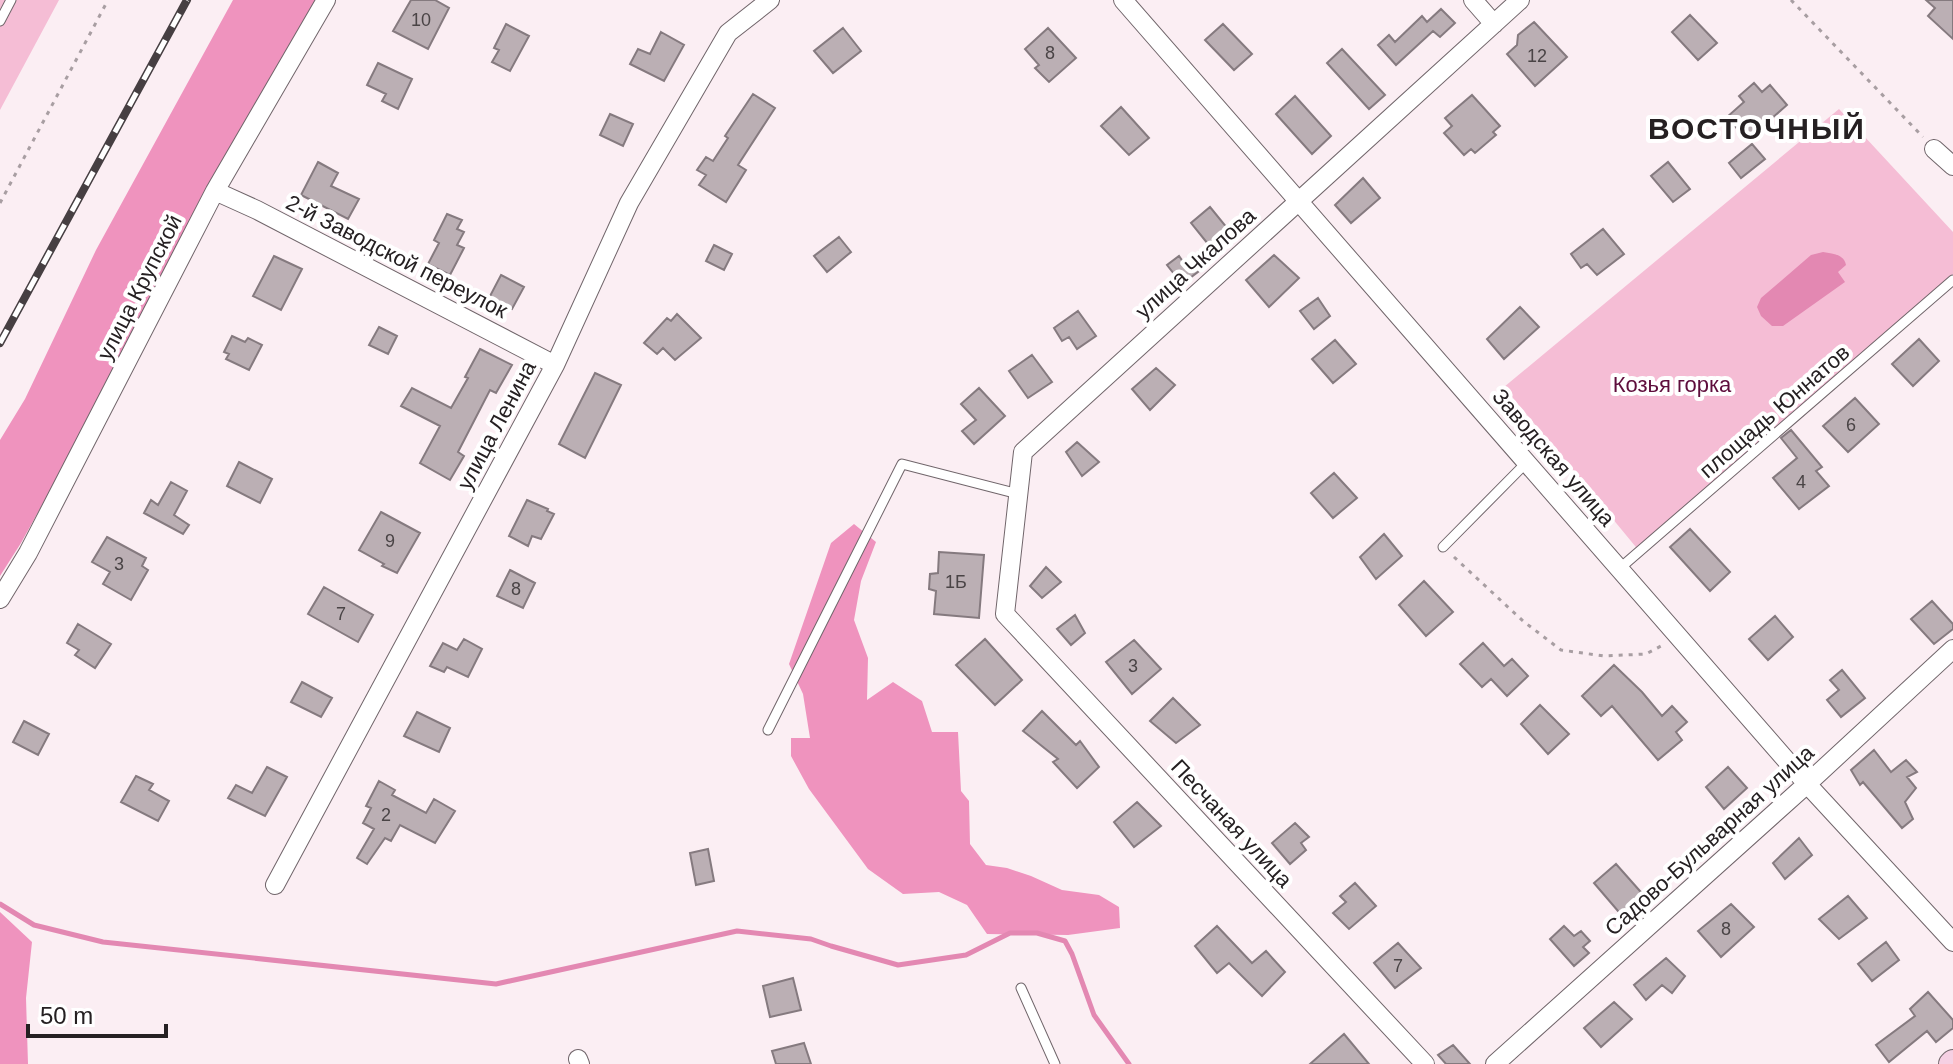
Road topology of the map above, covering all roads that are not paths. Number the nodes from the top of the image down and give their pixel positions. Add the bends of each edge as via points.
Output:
1 (11, 0) edge
2 (326, 0) edge
3 (770, 0) edge
4 (1123, 0) edge
5 (1473, 0) edge
6 (1520, 0) edge
7 (0, 21) edge
8 (1494, 24) junction
9 (1934, 149) road end
10 (1953, 166) edge
11 (215, 191) junction
12 (1298, 202) junction
13 (1953, 280) edge
14 (555, 365) junction
15 (1527, 462) junction
16 (1018, 494) junction
17 (1443, 547) road end
18 (1619, 569) junction
19 (0, 599) edge
20 (1005, 614) joint
21 (1953, 649) edge
22 (768, 730) dead end
23 (1807, 784) junction
24 (275, 885) dead end
25 (1953, 942) edge
26 (1021, 988) dead end
27 (1055, 1064) edge
28 (1425, 1064) edge
29 (1495, 1064) edge

1 - 7 lane
2 - 11 street, улица Крупской
3 - 14 street, улица Ленина via 728,33 629,203
4 - 12 street, Заводская улица
5 - 8 street
6 - 8 street, улица Чкалова
8 - 12 street, улица Чкалова
9 - 10 street
11 - 14 street, 2-й Заводской переулок
11 - 19 street, улица Крупской
12 - 15 street, Заводская улица
12 - 16 street, улица Чкалова via 1023,452
13 - 18 lane, площадь Юннатов
14 - 24 street, улица Ленина
15 - 17 lane
15 - 18 street, Заводская улица
16 - 20 street, улица Чкалова
16 - 22 lane via 902,464
18 - 23 street, Заводская улица
20 - 28 street, Песчаная улица
21 - 23 street, Садово-Бульварная улица
23 - 25 street, Заводская улица
23 - 29 street, Садово-Бульварная улица
26 - 27 lane

